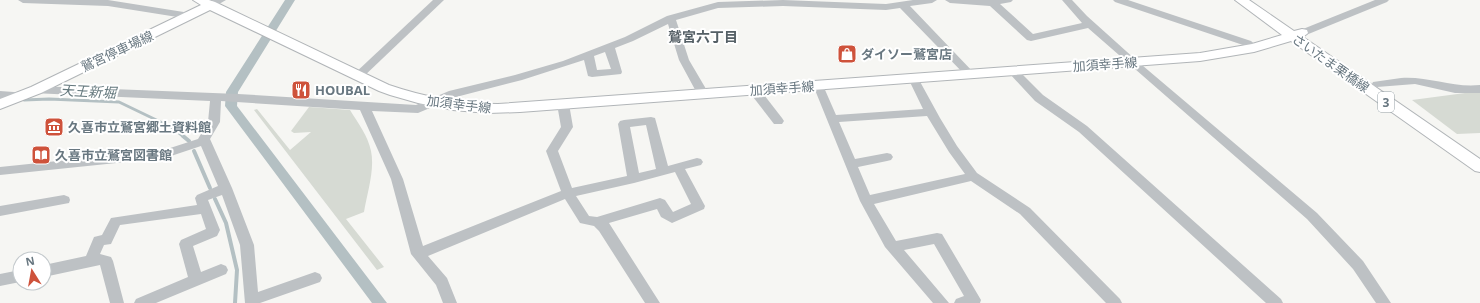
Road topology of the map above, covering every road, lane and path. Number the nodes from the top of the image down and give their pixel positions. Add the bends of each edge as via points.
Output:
1 (23, 0) edge
2 (439, 0) edge
3 (932, 0) edge
4 (950, 0) edge
5 (1008, 0) edge
6 (1067, 0) edge
7 (1118, 0) edge
8 (1241, 0) edge
9 (1254, 0) edge
10 (1384, 0) edge
11 (210, 2) edge
12 (993, 3) junction
13 (903, 5) junction
14 (190, 16) junction
15 (671, 18) junction
16 (1090, 24) junction
17 (1297, 35) junction
18 (608, 47) junction
19 (1254, 48) junction
20 (588, 55) junction
21 (1132, 62) junction
22 (1013, 71) junction
23 (970, 74) junction
24 (357, 77) junction
25 (913, 78) junction
26 (1377, 84) junction
27 (818, 85) junction
28 (1480, 89) edge
29 (36, 90) junction
30 (754, 90) junction
31 (703, 94) junction
32 (0, 95) edge
33 (23, 96) junction
34 (220, 97) junction
35 (431, 102) junction
36 (0, 104) edge
37 (563, 104) junction
38 (364, 107) junction
39 (930, 112) junction
40 (832, 119) junction
41 (778, 121) dead end
42 (205, 141) junction
43 (887, 157) dead end
44 (1480, 157) edge
45 (697, 162) dead end
46 (851, 164) junction
47 (678, 167) junction
48 (1480, 167) edge
49 (0, 171) edge
50 (663, 171) junction
51 (974, 176) junction
52 (634, 179) junction
53 (226, 188) junction
54 (568, 192) junction
55 (64, 200) dead end
56 (866, 201) junction
57 (204, 209) junction
58 (0, 211) edge
59 (597, 222) junction
60 (893, 247) junction
61 (418, 254) junction
62 (91, 261) junction
63 (52, 269) edge
64 (221, 270) dead end
65 (12, 278) edge
66 (315, 278) dead end
67 (0, 280) edge
68 (196, 280) junction
69 (252, 301) edge
70 (117, 303) edge
71 (142, 303) edge
72 (450, 303) edge
73 (653, 303) edge
74 (942, 303) edge
75 (961, 303) edge
76 (1115, 303) edge
77 (1276, 303) edge
78 (1384, 303) edge

1 - 14 street via 108,3
2 - 24 street
3 - 13 street
4 - 12 street
5 - 12 street
6 - 16 street
7 - 19 street via 1247,43
8 - 17 main road, さいたま栗橋線 / 3
9 - 17 main road, さいたま栗橋線 / 3
10 - 17 street
11 - 14 main road, 鷲宮停車場線
11 - 24 main road, 加須幸手線
12 - 16 street via 1031,38
13 - 15 street via 718,5
13 - 23 street
14 - 29 main road, 鷲宮停車場線
15 - 18 street
15 - 31 street via 684,60
16 - 21 street
17 - 19 main road, 加須幸手線
17 - 26 main road, さいたま栗橋線 / 3
17 - 48 main road, さいたま栗橋線 / 3
18 - 20 street
18 - 20 street via 616,72 592,74
19 - 21 main road, 加須幸手線 via 1218,55
20 - 35 street
21 - 22 main road, 加須幸手線
21 - 78 street via 1312,216 1358,265
22 - 23 main road, 加須幸手線
22 - 77 street via 1039,98 1083,129
23 - 25 main road, 加須幸手線
24 - 35 main road, 加須幸手線 via 408,97
25 - 27 main road, 加須幸手線
25 - 39 street
26 - 28 street via 1413,81 1469,91
26 - 44 main road, さいたま栗橋線 / 3
27 - 30 main road, 加須幸手線
27 - 40 street
29 - 33 main road, 鷲宮停車場線
29 - 34 street
30 - 31 main road, 加須幸手線
30 - 41 street
31 - 37 main road, 加須幸手線
32 - 33 street
33 - 36 main road, 鷲宮停車場線
34 - 38 street
34 - 42 street via 214,122
35 - 37 main road, 加須幸手線 via 492,109
35 - 38 street via 418,109
37 - 54 street via 567,127 552,151
38 - 61 street via 397,179
39 - 40 street
39 - 51 street via 953,149
40 - 46 street
42 - 49 street via 165,154
42 - 53 street
43 - 46 street
45 - 47 street
46 - 56 street
47 - 50 street
47 - 59 street via 699,206 672,218 666,214 660,203
50 - 52 street
50 - 52 street via 651,121 624,124
51 - 56 street
51 - 76 street via 1025,211
52 - 54 street
53 - 57 street via 201,198
53 - 69 street via 247,245
54 - 59 street via 585,220
54 - 61 street
55 - 58 street
56 - 60 street
57 - 62 street via 116,222 106,240 99,242
57 - 68 street via 212,232 186,244
59 - 73 street via 604,227
60 - 74 street
60 - 75 street via 937,238 974,300
61 - 72 street via 442,282
62 - 63 street
62 - 70 street via 106,261
64 - 68 street
65 - 67 street
66 - 69 street
68 - 71 street

